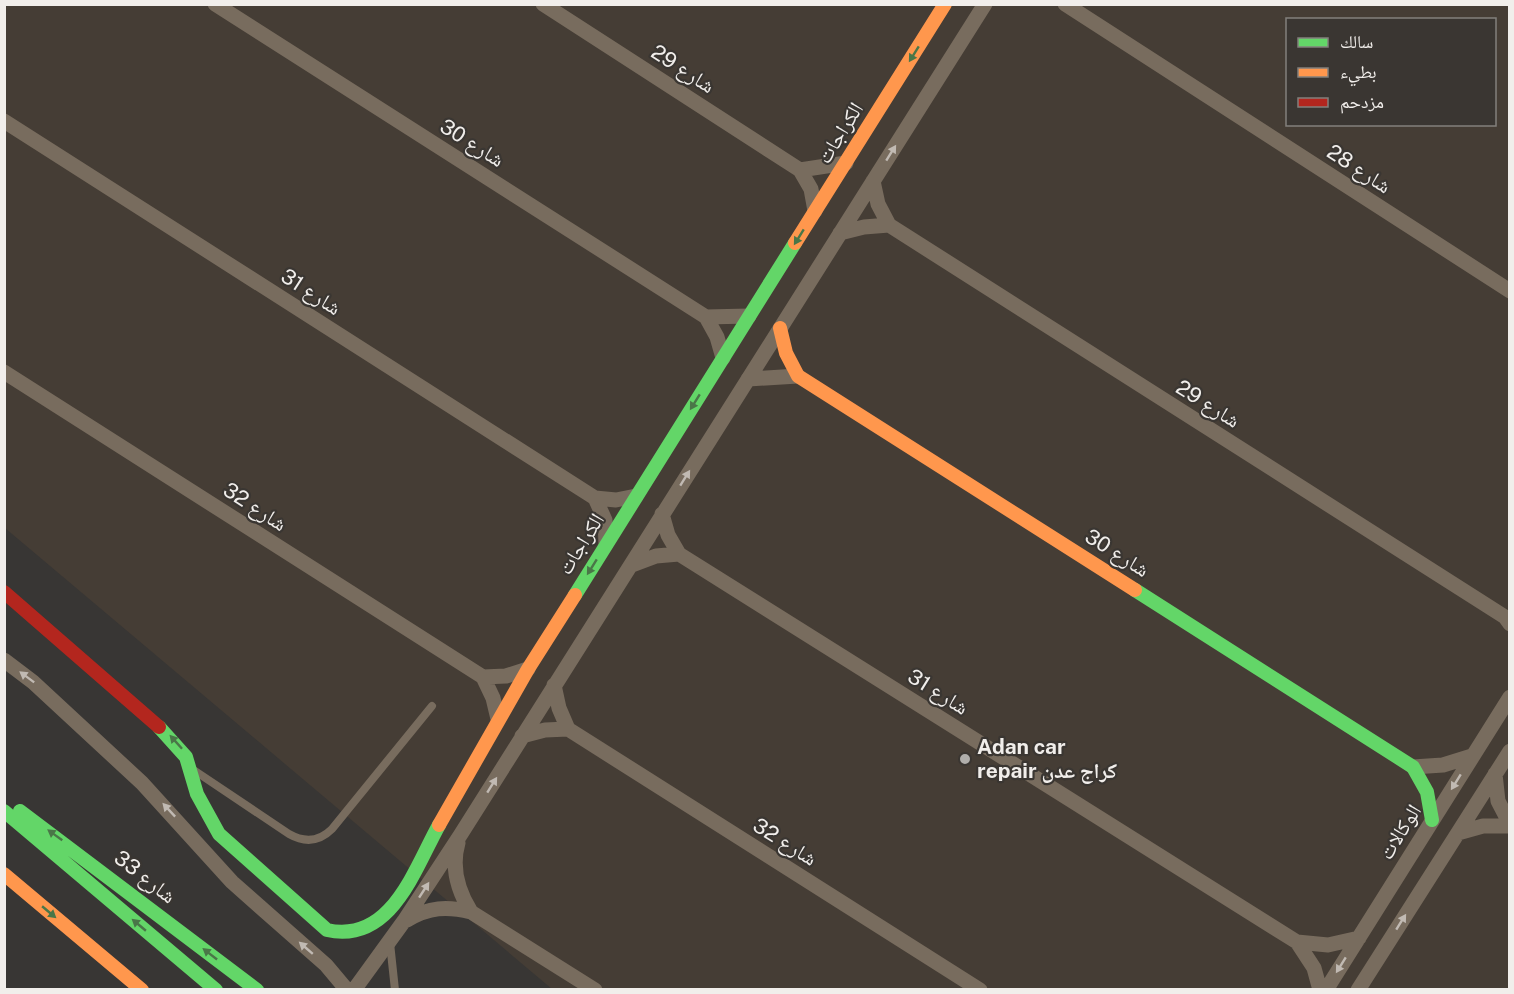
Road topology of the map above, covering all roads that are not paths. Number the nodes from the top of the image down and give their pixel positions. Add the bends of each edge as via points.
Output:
1 (215, 4) edge
2 (543, 4) edge
3 (945, 4) edge
4 (985, 4) edge
5 (1065, 4) edge
6 (4, 122) edge
7 (846, 163) junction
8 (800, 170) junction
9 (873, 181) junction
10 (815, 212) junction
11 (889, 225) junction
12 (840, 233) junction
13 (1509, 291) edge
14 (749, 316) junction
15 (706, 317) junction
16 (780, 328) junction
17 (723, 358) junction
18 (4, 372) edge
19 (798, 376) junction
20 (748, 379) junction
21 (636, 496) junction
22 (595, 498) junction
23 (662, 514) junction
24 (606, 544) junction
25 (679, 554) junction
26 (632, 565) junction
27 (4, 592) edge
28 (1508, 620) edge
29 (4, 660) edge
30 (528, 669) junction
31 (483, 678) junction
32 (554, 685) junction
33 (1509, 697) edge
34 (432, 706) dead end
35 (498, 719) junction
36 (568, 729) junction
37 (522, 736) junction
38 (1509, 751) edge
39 (1472, 756) junction
40 (189, 767) junction
41 (1413, 767) junction
42 (1495, 774) junction
43 (4, 800) edge
44 (4, 811) edge
45 (1432, 820) junction
46 (1509, 825) edge
47 (1458, 833) junction
48 (461, 834) junction
49 (4, 874) edge
50 (471, 912) junction
51 (404, 921) junction
52 (1359, 938) junction
53 (390, 942) junction
54 (1297, 942) junction
55 (1371, 969) junction
56 (142, 990) edge
57 (216, 990) edge
58 (256, 990) edge
59 (347, 990) edge
60 (354, 990) edge
61 (395, 990) edge
62 (595, 990) edge
63 (980, 990) edge
64 (1320, 990) edge
65 (1326, 990) edge
66 (1358, 990) edge
67 (1374, 990) edge

1 - 15 street, شارع 30
2 - 8 street, شارع 29
3 -> 7 main road, الكراجات
9 -> 4 street
5 - 13 street, شارع 28
6 - 22 street, شارع 31
7 - 8 street
7 - 10 main road, الكراجات
8 - 10 street via 812,189
9 - 11 street via 878,204
9 - 12 street
10 -> 14 main road, الكراجات
11 - 12 street via 864,226
11 - 28 street, شارع 29
12 - 16 street
14 - 15 street
14 - 17 main road, الكراجات
15 - 17 street
16 - 19 main road via 786,353
16 - 20 street
17 -> 21 main road, الكراجات
18 - 31 street, شارع 32
19 - 20 street
19 - 41 main road, شارع 30
23 -> 20 street
21 - 22 street via 616,500
21 - 24 main road, الكراجات
22 - 24 street via 605,520
23 - 25 street
23 - 26 street
24 -> 30 main road, الكراجات
25 - 26 street via 656,556
25 - 54 street, شارع 31
26 - 32 street
40 -> 27 main road via 181,747 170,736
59 -> 29 street via 326,965 232,882 142,783
30 - 31 street
30 - 35 main road, الكراجات
31 - 35 street
32 - 36 street
32 - 37 street
33 - 39 street, الوكالات
34 - 40 lane via 332,828 316,840 297,839
35 - 40 main road, الكراجات via 391,910 361,932 345,935 327,930 219,834 206,814
36 - 37 street
36 - 63 street, شارع 32
48 -> 37 street
38 - 42 street
39 - 41 street via 1443,765
39 -> 45 street, الوكالات
41 - 45 main road, شارع 30 via 1428,792
42 - 46 street via 1498,801
42 - 47 street
58 -> 43 main road, شارع 33
57 -> 44 main road, شارع 33
45 - 52 street, الوكالات
46 - 47 street
55 -> 47 street
48 - 50 street via 456,874
51 -> 48 street
49 -> 56 main road
50 - 51 street via 436,908
50 - 62 street
51 - 53 street
52 - 54 street, شارع 31 via 1328,945
52 -> 65 street, الوكالات
53 - 60 street
53 - 61 lane
54 - 64 street, شارع 31 via 1314,968
55 - 66 street
55 - 67 street

